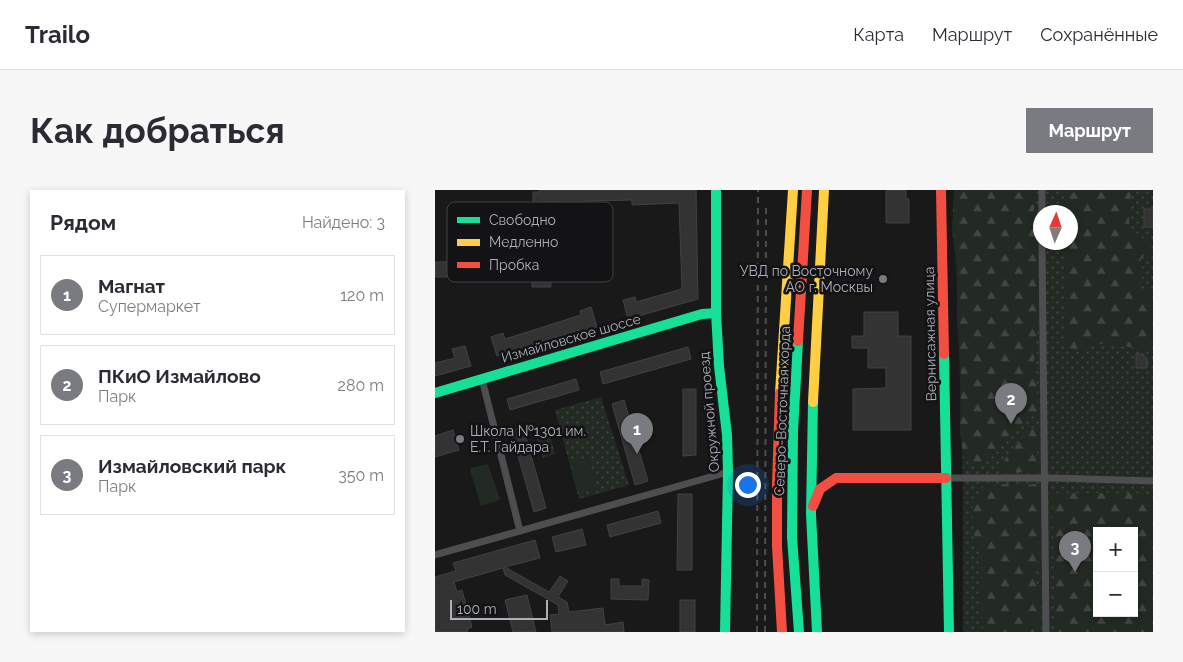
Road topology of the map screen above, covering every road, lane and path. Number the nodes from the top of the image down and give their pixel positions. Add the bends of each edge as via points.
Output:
1 (716, 190) edge
2 (793, 190) edge
3 (807, 190) edge
4 (824, 190) edge
5 (941, 190) edge
6 (1042, 190) edge
7 (1042, 205) edge
8 (1043, 250) edge
9 (716, 313) junction
10 (482, 379) junction
11 (435, 393) edge
12 (728, 472) junction
13 (946, 478) junction
14 (1045, 478) junction
15 (1153, 481) edge
16 (811, 514) junction
17 (520, 531) junction
18 (435, 555) edge
19 (725, 632) edge
20 (782, 632) edge
21 (799, 632) edge
22 (817, 632) edge
23 (949, 632) edge
24 (1046, 632) edge

1 - 9 main road, Окружной проезд
2 - 20 main road via 782,347 777,493
3 - 21 main road, Северо-Восточная хорда via 793,431 792,537
4 - 16 main road via 814,376
5 - 13 main road, Вернисажная улица
6 - 7 street
8 - 14 street
9 - 10 main road, Измайловское шоссе via 702,314
9 - 12 main road, Окружной проезд
10 - 11 main road, Измайловское шоссе
10 - 17 street
12 - 17 street
12 - 19 main road, Окружной проезд
13 - 14 street
13 - 16 main road via 836,478 819,488
13 - 23 main road, Вернисажная улица
14 - 15 street
14 - 24 street
16 - 22 main road
17 - 18 street

